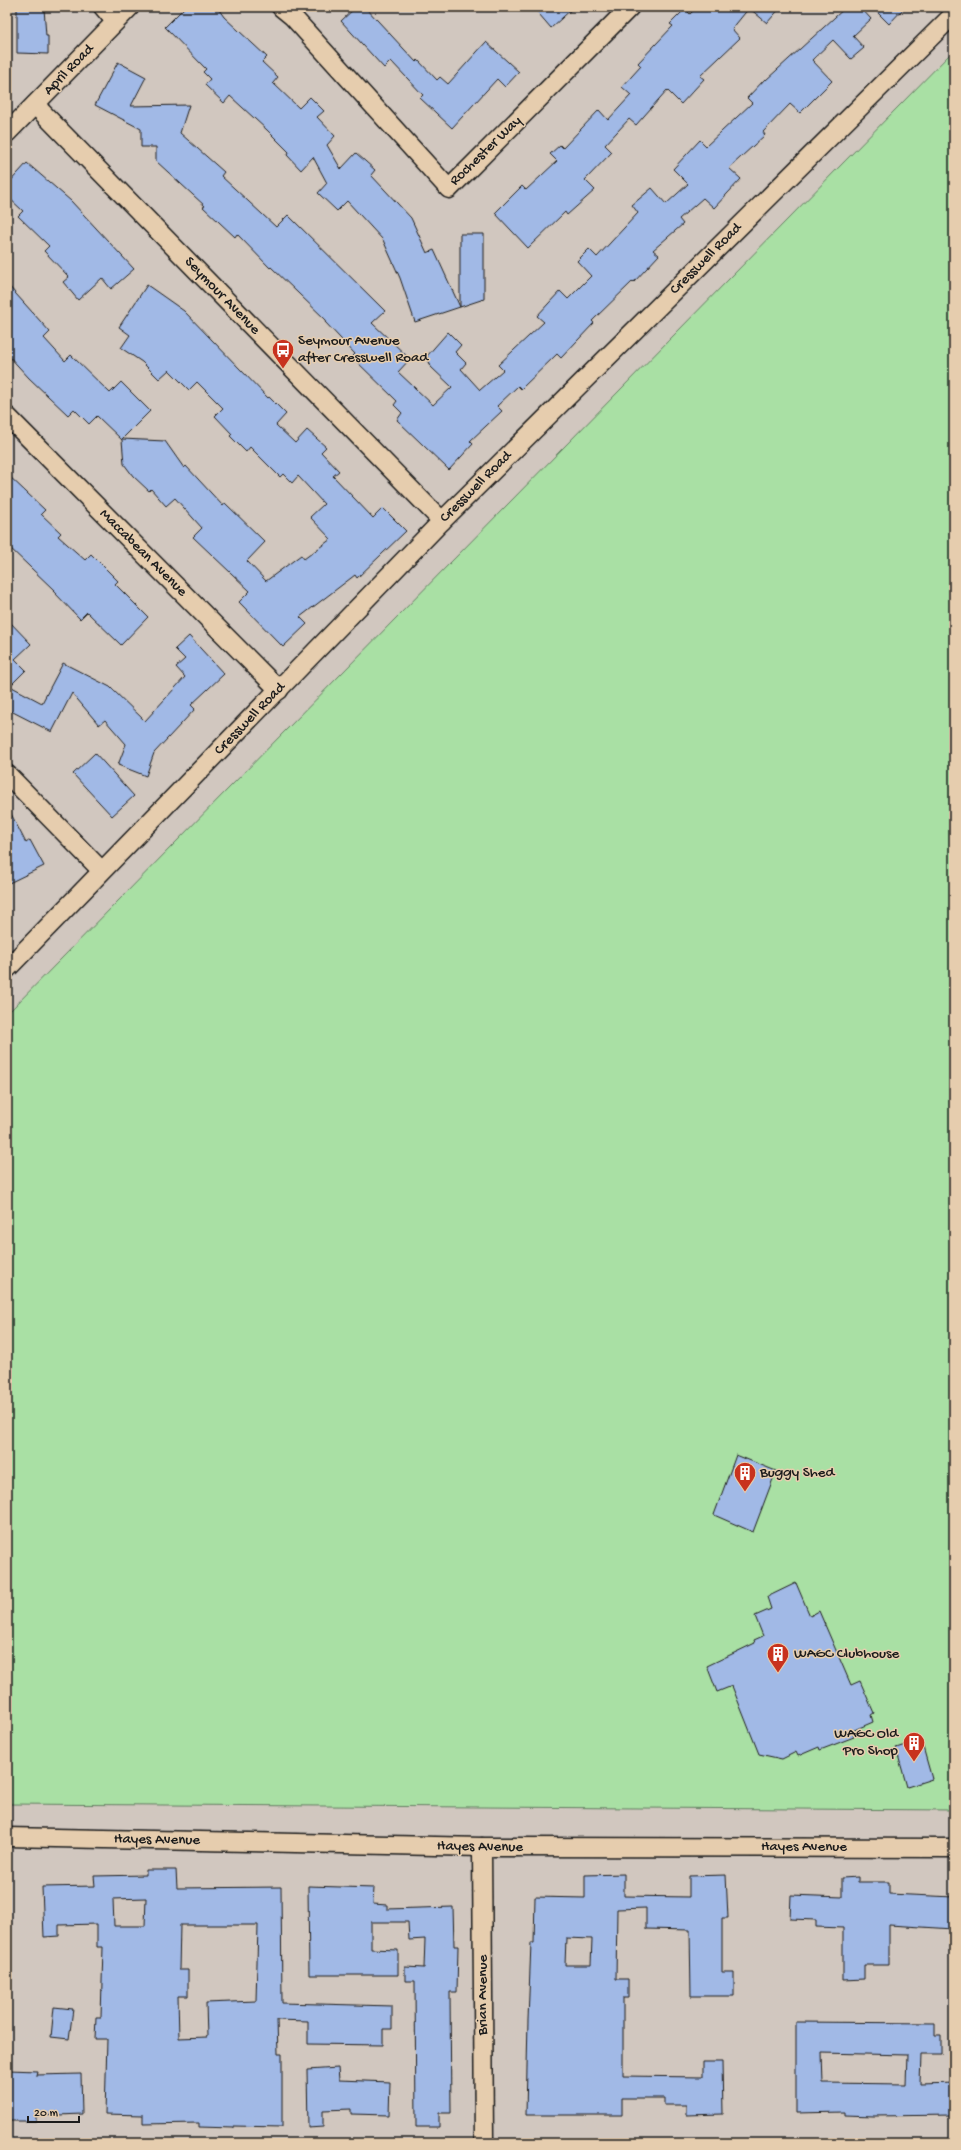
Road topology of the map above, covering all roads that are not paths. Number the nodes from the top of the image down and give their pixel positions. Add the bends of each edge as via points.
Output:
1 (103, 7) edge
2 (130, 7) edge
3 (630, 7) edge
4 (291, 10) edge
5 (954, 14) edge
6 (115, 21) junction
7 (35, 106) junction
8 (7, 133) edge
9 (7, 416) edge
10 (442, 521) junction
11 (279, 690) junction
12 (7, 774) edge
13 (101, 870) junction
14 (7, 969) edge
15 (7, 1837) edge
16 (482, 1847) junction
17 (954, 1848) edge
18 (484, 2143) edge

1 - 6 street
2 - 6 street, April Road
3 - 4 street, Rochester Way via 449,189
5 - 10 street, Cresswell Road
6 - 7 street, April Road
7 - 8 street, April Road
7 - 10 street, Seymour Avenue
9 - 11 street, Maccabean Avenue
10 - 11 street, Cresswell Road
11 - 13 street, Cresswell Road
12 - 13 street
13 - 14 street, Cresswell Road
15 - 16 street, Hayes Avenue
16 - 17 street, Hayes Avenue
16 - 18 street, Brian Avenue

